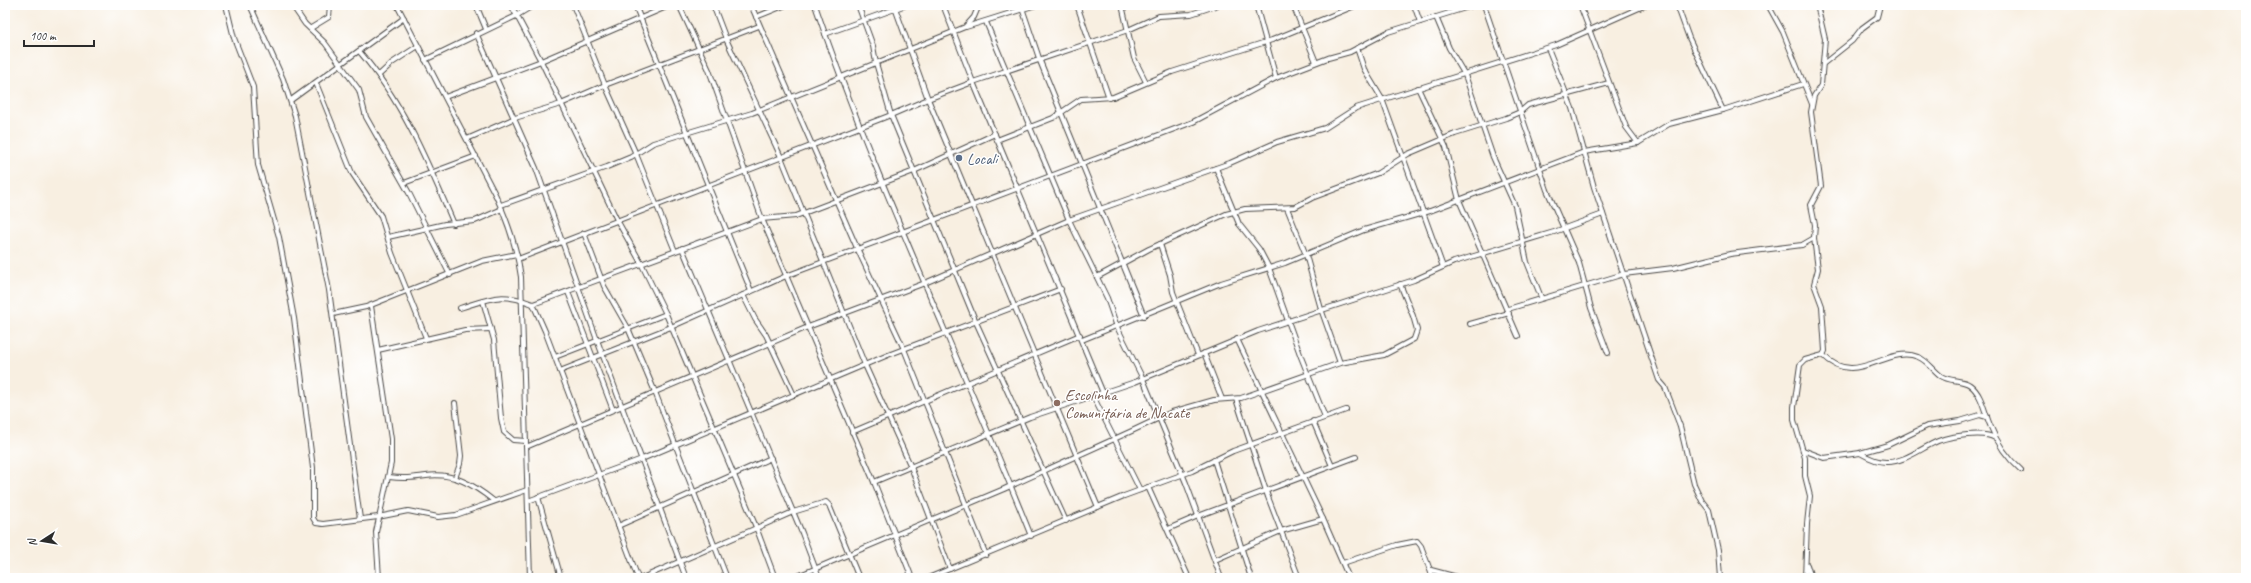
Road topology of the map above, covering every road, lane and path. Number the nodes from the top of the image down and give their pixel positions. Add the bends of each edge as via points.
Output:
1 (226, 5) edge
2 (250, 5) edge
3 (292, 5) edge
4 (330, 5) edge
5 (397, 5) edge
6 (476, 5) edge
7 (510, 5) edge
8 (534, 5) edge
9 (573, 5) edge
10 (635, 5) edge
11 (671, 5) edge
12 (679, 5) edge
13 (713, 5) edge
14 (751, 5) edge
15 (786, 5) edge
16 (815, 5) edge
17 (858, 5) edge
18 (906, 5) edge
19 (943, 5) edge
20 (978, 5) edge
21 (1022, 5) edge
22 (1036, 5) edge
23 (1077, 5) edge
24 (1122, 5) edge
25 (1218, 5) edge
26 (1256, 5) edge
27 (1293, 5) edge
28 (1358, 5) edge
29 (1414, 5) edge
30 (1475, 5) edge
31 (1484, 5) edge
32 (1580, 5) edge
33 (1646, 5) edge
34 (1677, 5) edge
35 (1768, 5) edge
36 (1817, 5) edge
37 (1880, 5) edge
38 (895, 7) edge
39 (1023, 10) junction
40 (516, 16) junction
41 (640, 17) junction
42 (756, 17) junction
43 (1436, 17) junction
44 (404, 18) junction
45 (864, 19) junction
46 (986, 22) junction
47 (1420, 22) junction
48 (758, 26) junction
49 (311, 28) junction
50 (966, 28) junction
51 (1302, 28) junction
52 (486, 29) junction
53 (1128, 30) junction
54 (1588, 30) junction
55 (954, 32) junction
56 (476, 33) junction
57 (825, 34) junction
58 (726, 39) junction
59 (588, 40) junction
60 (1267, 41) junction
61 (1091, 44) junction
62 (418, 46) junction
63 (1357, 48) junction
64 (1548, 48) junction
65 (698, 50) junction
66 (910, 50) junction
67 (359, 51) junction
68 (425, 60) junction
69 (541, 61) junction
70 (1040, 61) junction
71 (1316, 62) junction
72 (876, 63) junction
73 (1504, 63) junction
74 (1823, 64) junction
75 (659, 65) junction
76 (340, 66) junction
77 (1007, 72) junction
78 (379, 75) junction
79 (1465, 75) junction
80 (840, 76) junction
81 (496, 78) junction
82 (1276, 78) junction
83 (973, 82) junction
84 (1146, 82) junction
85 (316, 83) junction
86 (1609, 83) junction
87 (1803, 84) junction
88 (605, 85) junction
89 (1418, 88) junction
90 (1567, 94) junction
91 (445, 97) junction
92 (791, 98) junction
93 (1109, 98) junction
94 (928, 99) junction
95 (1382, 99) junction
96 (291, 100) junction
97 (561, 104) junction
98 (1812, 104) junction
99 (761, 110) junction
100 (1723, 110) junction
101 (1520, 112) junction
102 (1061, 114) junction
103 (892, 115) junction
104 (515, 118) junction
105 (728, 121) junction
106 (1483, 125) junction
107 (859, 127) junction
108 (1031, 128) junction
109 (687, 133) junction
110 (995, 134) junction
111 (467, 139) junction
112 (1443, 139) junction
113 (997, 140) junction
114 (1638, 143) junction
115 (812, 146) junction
116 (1584, 152) junction
117 (636, 154) junction
118 (951, 154) junction
119 (476, 156) junction
120 (1402, 156) junction
121 (782, 157) junction
122 (1080, 164) junction
123 (1216, 168) junction
124 (1539, 169) junction
125 (744, 171) junction
126 (914, 171) junction
127 (432, 172) junction
128 (594, 172) junction
129 (1051, 175) junction
130 (1505, 182) junction
131 (404, 183) junction
132 (882, 183) junction
133 (709, 185) junction
134 (1018, 188) junction
135 (543, 190) junction
136 (1459, 200) junction
137 (836, 201) junction
138 (657, 204) junction
139 (973, 205) junction
140 (502, 207) junction
141 (1287, 208) junction
142 (1099, 210) junction
143 (1233, 212) junction
144 (805, 213) junction
145 (1424, 213) junction
146 (1604, 214) junction
147 (762, 218) junction
148 (617, 220) junction
149 (1069, 220) junction
150 (933, 221) junction
151 (454, 224) junction
152 (426, 229) junction
153 (1563, 229) junction
154 (727, 231) junction
155 (903, 232) junction
156 (584, 233) junction
157 (1038, 235) junction
158 (388, 237) junction
159 (1814, 238) junction
160 (562, 242) junction
161 (1523, 242) junction
162 (1160, 244) junction
163 (682, 248) junction
164 (856, 248) junction
165 (675, 250) junction
166 (1484, 253) junction
167 (992, 254) junction
168 (1306, 255) junction
169 (518, 256) junction
170 (825, 261) junction
171 (641, 263) junction
172 (1121, 265) junction
173 (1443, 267) junction
174 (1269, 268) junction
175 (954, 270) junction
176 (1624, 274) junction
177 (450, 275) junction
178 (786, 276) junction
179 (1097, 277) junction
180 (602, 279) junction
181 (925, 282) junction
182 (1400, 284) junction
183 (1584, 284) junction
184 (578, 288) junction
185 (1061, 289) junction
186 (408, 291) junction
187 (568, 292) junction
188 (751, 292) junction
189 (743, 295) junction
190 (1541, 298) junction
191 (522, 300) junction
192 (881, 300) junction
193 (483, 301) junction
194 (1177, 302) junction
195 (533, 304) junction
196 (371, 306) junction
197 (1014, 307) junction
198 (460, 308) dead end
199 (1321, 309) junction
200 (709, 310) junction
201 (1508, 311) junction
202 (845, 313) junction
203 (333, 314) junction
204 (666, 314) junction
205 (1144, 316) junction
206 (1288, 320) junction
207 (976, 322) junction
208 (1470, 324) dead end
209 (671, 327) junction
210 (808, 327) junction
211 (1117, 327) junction
212 (628, 328) junction
213 (491, 329) junction
214 (947, 333) junction
215 (1080, 335) junction
216 (1518, 336) dead end
217 (426, 338) junction
218 (1236, 339) junction
219 (597, 340) junction
220 (1082, 340) junction
221 (633, 341) junction
222 (770, 343) junction
223 (586, 344) junction
224 (904, 349) junction
225 (378, 350) junction
226 (1204, 353) junction
227 (603, 354) junction
228 (1608, 354) dead end
229 (1034, 355) junction
230 (1823, 355) junction
231 (1198, 356) junction
232 (555, 357) junction
233 (592, 358) junction
234 (731, 360) junction
235 (1340, 363) junction
236 (865, 364) junction
237 (560, 371) junction
238 (998, 371) junction
239 (1307, 374) junction
240 (692, 377) junction
241 (830, 379) junction
242 (1143, 379) junction
243 (968, 384) junction
244 (1262, 390) junction
245 (655, 392) junction
246 (1103, 393) junction
247 (794, 395) junction
248 (1093, 396) junction
249 (1222, 399) junction
250 (1236, 399) junction
251 (926, 401) junction
252 (455, 403) dead end
253 (623, 405) junction
254 (1056, 407) junction
255 (613, 410) junction
256 (1346, 410) dead end
257 (752, 413) junction
258 (889, 417) junction
259 (1158, 417) junction
260 (1325, 417) junction
261 (1987, 417) junction
262 (1021, 421) junction
263 (1312, 421) junction
264 (580, 425) junction
265 (714, 429) junction
266 (852, 432) junction
267 (1282, 433) junction
268 (990, 435) junction
269 (1113, 438) junction
270 (1995, 438) junction
271 (526, 441) junction
272 (676, 445) junction
273 (1250, 445) junction
274 (526, 447) junction
275 (1803, 450) junction
276 (947, 453) junction
277 (1860, 453) junction
278 (1076, 456) junction
279 (1356, 457) dead end
280 (770, 458) junction
281 (642, 459) junction
282 (1214, 460) junction
283 (1332, 466) junction
284 (912, 467) junction
285 (2021, 470) dead end
286 (1043, 471) junction
287 (734, 474) junction
288 (1183, 475) junction
289 (600, 476) junction
290 (1303, 476) junction
291 (389, 477) junction
292 (454, 478) junction
293 (874, 482) junction
294 (1011, 486) junction
295 (1148, 487) junction
296 (527, 490) junction
297 (1140, 490) junction
298 (1266, 490) junction
299 (694, 492) junction
300 (538, 497) junction
301 (494, 501) junction
302 (528, 501) junction
303 (966, 504) junction
304 (1229, 505) junction
305 (660, 507) junction
306 (1098, 507) junction
307 (793, 512) junction
308 (1198, 516) junction
309 (378, 517) junction
310 (360, 518) junction
311 (931, 518) junction
312 (1323, 519) junction
313 (1066, 521) junction
314 (618, 526) junction
315 (756, 527) junction
316 (1168, 529) junction
317 (1281, 531) junction
318 (894, 534) junction
319 (1031, 536) junction
320 (714, 545) junction
321 (1242, 547) junction
322 (848, 553) junction
323 (986, 555) junction
324 (680, 560) junction
325 (1215, 560) junction
326 (1343, 563) junction
327 (1807, 563) junction
328 (816, 569) junction
329 (950, 569) junction
330 (1431, 570) junction
331 (379, 578) edge
332 (530, 578) edge
333 (561, 578) edge
334 (638, 578) edge
335 (642, 578) edge
336 (686, 578) edge
337 (727, 578) edge
338 (775, 578) edge
339 (792, 578) edge
340 (819, 578) edge
341 (859, 578) edge
342 (912, 578) edge
343 (928, 578) edge
344 (1189, 578) edge
345 (1221, 578) edge
346 (1251, 578) edge
347 (1299, 578) edge
348 (1349, 578) edge
349 (1433, 578) edge
350 (1461, 578) edge
351 (1720, 578) edge
352 (1805, 578) edge
353 (1811, 578) edge

1 - 310 street via 234,38 253,87 258,165 279,237 294,318 313,468 313,518 316,523 323,524
2 - 96 street
3 - 49 street
4 - 49 street via 329,17
5 - 44 street
6 - 52 street
7 - 40 street
8 - 40 street
9 - 59 street
10 - 41 street
11 - 41 street
12 - 65 street
13 - 58 street
14 - 42 street
15 - 42 street
16 - 57 street
17 - 45 street
18 - 38 street
19 - 55 street
20 - 50 street via 974,18
21 - 39 street
22 - 39 street
23 - 61 street
24 - 53 street
25 - 53 street via 1191,14 1159,16
26 - 60 street
27 - 51 street
28 - 51 street
29 - 47 street
30 - 43 street
31 - 73 street
32 - 54 street
33 - 54 street
34 - 100 street via 1689,38
35 - 87 street via 1783,32
36 - 74 street via 1824,28
37 - 74 street via 1877,17
38 - 45 street
38 - 66 street
39 - 46 street
39 - 70 street
40 - 52 street
40 - 69 street
41 - 59 street
41 - 75 street
42 - 48 street
43 - 47 street
43 - 79 street via 1449,48
44 - 62 street
44 - 67 street
45 - 57 street
45 - 72 street
46 - 50 street
46 - 77 street
47 - 63 street via 1388,32
48 - 58 street
48 - 92 street
49 - 76 street via 325,43
50 - 55 street
51 - 60 street
51 - 71 street
52 - 56 street
53 - 61 street
53 - 84 street via 1134,58
54 - 64 street
54 - 86 street
55 - 66 street
55 - 83 street
56 - 68 street
56 - 81 street
57 - 80 street
58 - 65 street
58 - 99 street
59 - 69 street
59 - 88 street
60 - 82 street
60 - 84 street
61 - 70 street
61 - 93 street
62 - 68 street
62 - 78 street
63 - 71 street
63 - 95 street via 1364,69
64 - 73 street
64 - 90 street
65 - 75 street
65 - 105 street via 709,70
66 - 72 street
66 - 94 street
67 - 76 street
67 - 78 street
68 - 91 street
69 - 81 street
69 - 97 street
70 - 77 street
70 - 102 street
71 - 82 street
72 - 80 street
72 - 103 street
73 - 79 street
73 - 101 street
74 - 98 street via 1821,85
75 - 88 street
75 - 109 street
76 - 85 street
76 - 131 street via 361,93 366,117
77 - 83 street
77 - 108 street
78 - 127 street via 404,114
79 - 89 street
79 - 106 street
80 - 92 street
80 - 107 street
81 - 91 street
81 - 104 street
82 - 122 street via 1193,122
83 - 94 street
83 - 110 street
84 - 93 street
85 - 96 street
85 - 158 street via 352,173 377,207
86 - 90 street
86 - 114 street via 1626,127
87 - 98 street
87 - 100 street
88 - 97 street
88 - 117 street
89 - 95 street
89 - 112 street
90 - 101 street via 1528,105
90 - 116 street
91 - 111 street
92 - 99 street
92 - 115 street
93 - 102 street via 1081,99
94 - 103 street
94 - 118 street
95 - 120 street
95 - 123 street via 1356,108 1332,125 1277,142
96 - 203 street
97 - 104 street
97 - 128 street
98 - 159 street via 1821,181 1811,205 1815,225
99 - 105 street
99 - 121 street
100 - 114 street via 1669,124
101 - 106 street
101 - 124 street
102 - 108 street
102 - 122 street
103 - 107 street
103 - 126 street
104 - 111 street
104 - 135 street
105 - 109 street
105 - 125 street
106 - 112 street
106 - 130 street via 1493,157
107 - 115 street
107 - 132 street
108 - 113 street
108 - 129 street
109 - 117 street via 654,143
109 - 133 street
110 - 113 street
110 - 118 street
111 - 119 street
112 - 120 street
112 - 136 street
113 - 134 street
114 - 116 street
115 - 121 street
115 - 137 street
116 - 124 street
116 - 146 street
117 - 128 street
117 - 138 street
118 - 126 street
118 - 139 street
119 - 127 street
119 - 140 street
120 - 141 street via 1378,173
120 - 145 street
121 - 125 street
121 - 144 street
122 - 129 street
122 - 142 street
123 - 142 street
123 - 143 street
124 - 130 street
124 - 153 street
125 - 133 street
125 - 147 street
126 - 132 street
126 - 150 street
127 - 131 street
127 - 151 street
128 - 135 street
128 - 148 street
129 - 134 street
129 - 149 street
130 - 136 street
130 - 161 street via 1515,206
131 - 152 street
132 - 137 street
132 - 155 street
133 - 138 street
133 - 154 street
134 - 139 street
134 - 157 street
135 - 140 street
135 - 160 street
136 - 145 street
136 - 166 street
137 - 144 street
137 - 164 street
138 - 148 street
138 - 165 street
139 - 150 street
139 - 167 street
140 - 151 street via 475,221
140 - 169 street via 510,225
141 - 143 street
141 - 168 street
142 - 149 street
142 - 172 street
143 - 162 street
143 - 174 street
144 - 147 street
144 - 170 street
145 - 168 street via 1364,230
145 - 173 street
146 - 153 street
146 - 176 street
147 - 154 street
147 - 178 street
148 - 156 street
148 - 171 street
149 - 157 street
149 - 179 street
150 - 155 street
150 - 175 street
151 - 152 street
152 - 158 street
152 - 177 street
153 - 161 street
153 - 183 street via 1576,256
154 - 163 street
154 - 188 street
155 - 164 street
155 - 181 street
156 - 160 street
156 - 180 street
157 - 167 street
157 - 185 street
158 - 186 street
159 - 176 street via 1802,245 1730,254 1673,268
159 - 230 street via 1818,269 1814,284 1822,306 1825,351
160 - 169 street
160 - 184 street
161 - 166 street
161 - 190 street via 1527,262
162 - 172 street
162 - 194 street
163 - 165 street
163 - 200 street
164 - 170 street
164 - 192 street
165 - 171 street
166 - 173 street
166 - 201 street
167 - 175 street
167 - 197 street
168 - 174 street
168 - 199 street
169 - 177 street via 482,261
169 - 191 street
170 - 178 street
170 - 202 street
171 - 180 street
171 - 204 street
172 - 179 street
172 - 205 street
173 - 182 street
174 - 194 street via 1221,283
174 - 206 street
175 - 181 street
175 - 207 street
176 - 183 street
176 - 351 street via 1659,380 1665,387 1680,426 1694,484 1709,510 1718,550
177 - 186 street
178 - 188 street
178 - 210 street
179 - 211 street
180 - 184 street
180 - 212 street
181 - 192 street
181 - 214 street
182 - 199 street
182 - 235 street via 1417,330 1414,339 1384,355
183 - 190 street
183 - 228 street
184 - 187 street
184 - 219 street
185 - 197 street
185 - 215 street
186 - 196 street
186 - 217 street
187 - 195 street
187 - 223 street
188 - 189 street
189 - 200 street
189 - 222 street via 754,319
190 - 201 street
191 - 193 street via 512,297
191 - 195 street
191 - 271 street
192 - 202 street
192 - 224 street
193 - 198 street
193 - 213 street
194 - 205 street
194 - 231 street
195 - 232 street
196 - 203 street
196 - 225 street
197 - 207 street
197 - 229 street
199 - 206 street
199 - 235 street
200 - 209 street
200 - 234 street
201 - 208 street
201 - 216 street
202 - 210 street
202 - 236 street
203 - 310 street
204 - 209 street
204 - 212 street
205 - 211 street
206 - 218 street
206 - 239 street
207 - 214 street
207 - 238 street
209 - 221 street
209 - 240 street
210 - 222 street
210 - 241 street
211 - 220 street
211 - 242 street
212 - 219 street
212 - 221 street
213 - 217 street via 464,330
213 - 271 street via 504,432 513,440
214 - 224 street
214 - 243 street
215 - 220 street
215 - 229 street
217 - 225 street
218 - 226 street
218 - 244 street
219 - 223 street
219 - 227 street
220 - 246 street
221 - 227 street
221 - 245 street
222 - 234 street
222 - 247 street
223 - 232 street
223 - 233 street
224 - 236 street
224 - 251 street
225 - 291 street via 392,440
226 - 231 street
226 - 249 street
227 - 233 street
227 - 253 street
229 - 238 street
229 - 254 street
230 - 261 street via 1832,364 1850,367 1868,367 1899,355 1917,356 1948,380 1968,383 1977,392
230 - 275 street via 1805,360 1800,365 1794,420
231 - 242 street
232 - 237 street
233 - 237 street
233 - 255 street
234 - 240 street
234 - 257 street
235 - 239 street
236 - 241 street
236 - 258 street
237 - 264 street
238 - 243 street
238 - 262 street
239 - 244 street
239 - 260 street
240 - 245 street
240 - 265 street
241 - 247 street
241 - 266 street
242 - 246 street
242 - 259 street
243 - 251 street
243 - 268 street
244 - 250 street
244 - 267 street
245 - 253 street
245 - 272 street
246 - 248 street
247 - 257 street
248 - 254 street
248 - 269 street
249 - 250 street
249 - 259 street
250 - 273 street
251 - 258 street
251 - 276 street
252 - 292 street via 460,464
253 - 255 street
253 - 281 street
254 - 262 street
254 - 278 street
255 - 264 street
256 - 260 street
257 - 265 street
257 - 280 street
258 - 266 street
258 - 284 street
259 - 269 street
259 - 288 street
260 - 263 street
261 - 270 street
261 - 277 street via 1980,415 1927,426 1888,445
262 - 268 street
262 - 286 street
263 - 267 street
263 - 283 street
264 - 274 street
264 - 289 street
265 - 272 street
265 - 287 street
266 - 293 street
267 - 273 street
267 - 290 street
268 - 276 street
268 - 294 street
269 - 278 street
269 - 297 street
270 - 277 street via 1981,434 1939,441 1887,462
270 - 285 street via 2003,452
271 - 274 street
272 - 281 street
272 - 299 street
273 - 282 street
273 - 298 street
274 - 296 street
275 - 277 street via 1824,458
275 - 327 street via 1810,496 1806,524
276 - 284 street
276 - 303 street
278 - 286 street
278 - 306 street
279 - 283 street
280 - 287 street
280 - 307 street
281 - 289 street
281 - 305 street
282 - 288 street
282 - 304 street
283 - 290 street
284 - 293 street
284 - 311 street
286 - 294 street
286 - 313 street
287 - 299 street
287 - 315 street
288 - 295 street
288 - 308 street
289 - 300 street
289 - 314 street
290 - 298 street
290 - 312 street
291 - 292 street
291 - 309 street
292 - 301 street via 467,481
293 - 318 street
294 - 303 street
294 - 319 street
295 - 297 street
295 - 316 street
296 - 301 street
296 - 302 street
297 - 306 street
298 - 304 street
298 - 317 street
299 - 305 street
299 - 320 street
300 - 302 street
300 - 333 street
301 - 309 street via 446,517 408,511
302 - 332 street
303 - 311 street
303 - 323 street
304 - 308 street
304 - 321 street
305 - 314 street
305 - 324 street
306 - 313 street
307 - 315 street
307 - 322 street via 826,502 829,504
307 - 328 street
308 - 316 street
308 - 325 street
309 - 310 street
309 - 331 street via 375,542
311 - 318 street
311 - 329 street
312 - 317 street
312 - 326 street
313 - 319 street
314 - 334 street
315 - 320 street
315 - 338 street
316 - 344 street
317 - 321 street
317 - 347 street
318 - 322 street
318 - 342 street
319 - 323 street
320 - 324 street
320 - 337 street
321 - 325 street
321 - 346 street
322 - 328 street
322 - 341 street
323 - 329 street
324 - 335 street
324 - 336 street
325 - 345 street
326 - 330 street via 1417,541
326 - 348 street
327 - 352 street
327 - 353 street
328 - 339 street
328 - 340 street
329 - 343 street
330 - 349 street
330 - 350 street

